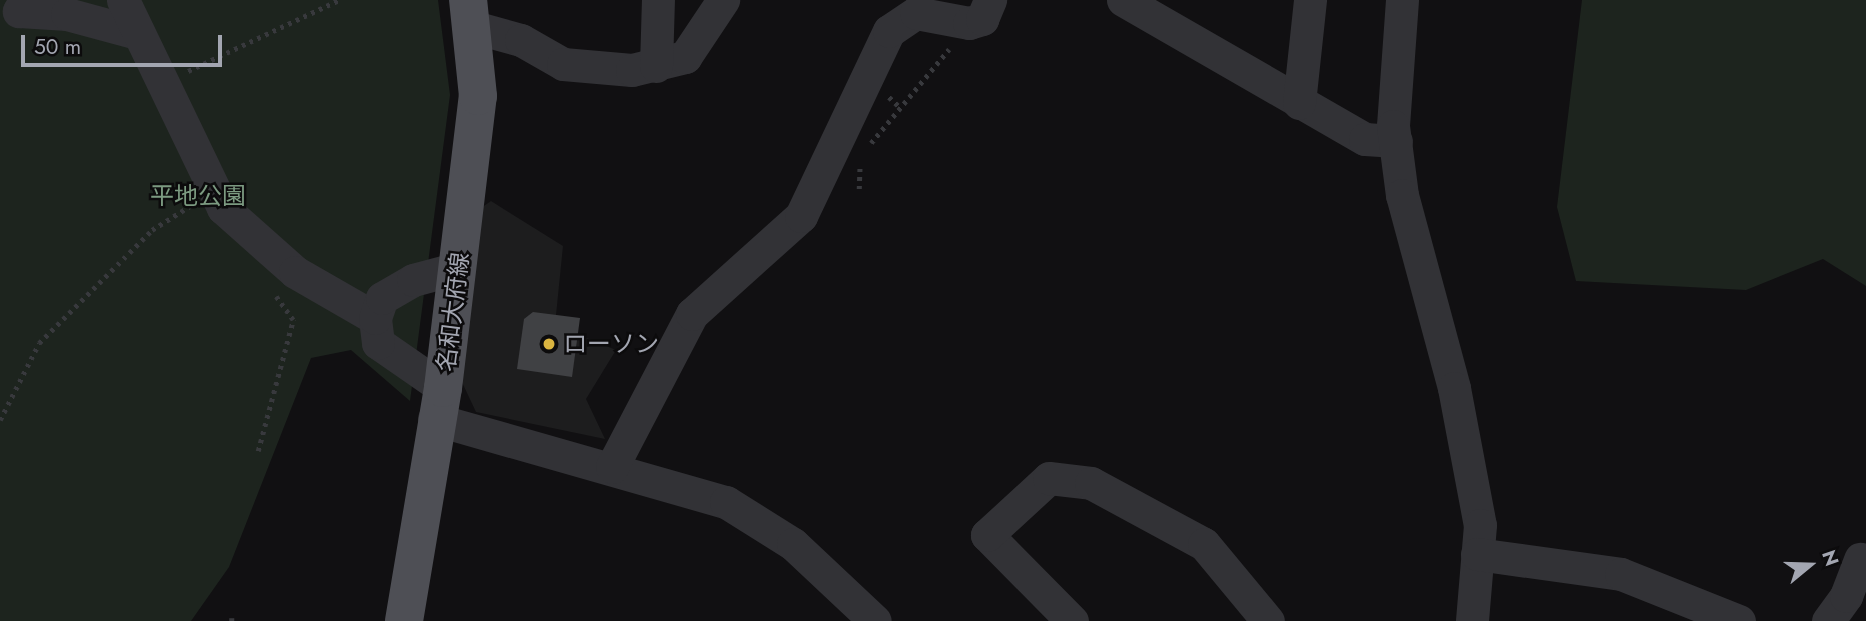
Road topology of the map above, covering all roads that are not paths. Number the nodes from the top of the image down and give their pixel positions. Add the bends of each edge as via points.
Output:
1 (123, 0) edge
2 (658, 0) edge
3 (723, 0) edge
4 (990, 0) edge
5 (1123, 0) edge
6 (1310, 0) edge
7 (1402, 0) edge
8 (15, 13) edge
9 (469, 13) edge
10 (136, 33) junction
11 (656, 66) junction
12 (1300, 103) junction
13 (1396, 141) junction
14 (458, 268) junction
15 (375, 318) junction
16 (439, 404) junction
17 (612, 467) junction
18 (1477, 554) junction
19 (1860, 559) dead end
20 (1067, 620) edge
21 (404, 621) edge
22 (875, 621) edge
23 (1268, 621) edge
24 (1472, 621) edge
25 (1739, 621) edge
26 (1828, 621) edge

1 - 10 street
2 - 11 street
3 - 11 street via 685,57
4 - 17 street via 982,19 969,23 916,13 889,31 801,216 692,314
5 - 12 street
6 - 12 street
7 - 13 street
8 - 10 street via 67,14
9 - 11 street via 563,64
9 - 14 main road, 名和大府線 via 478,96
10 - 15 street via 223,208 295,272
12 - 13 street via 1365,139
13 - 18 street via 1402,195 1454,388 1480,525
14 - 15 street via 413,280 382,298
14 - 16 main road, 名和大府線
15 - 16 street via 378,343
16 - 17 street
16 - 21 main road, 名和大府線
17 - 22 street via 752,515 793,544
18 - 24 street
18 - 25 street via 1621,574
19 - 26 street
20 - 23 street via 987,536 1049,478 1091,483 1204,544

